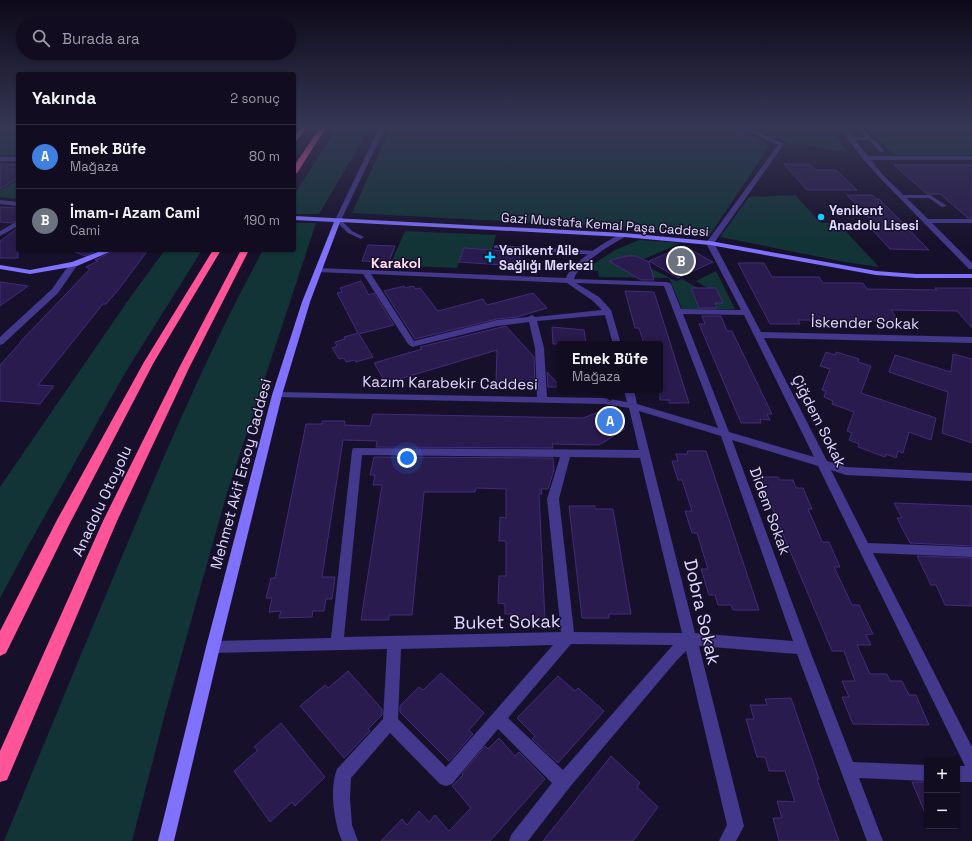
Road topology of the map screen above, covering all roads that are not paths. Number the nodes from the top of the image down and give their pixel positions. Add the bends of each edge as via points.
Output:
1 (365, 165) edge
2 (766, 165) edge
3 (872, 165) edge
4 (901, 196) junction
5 (0, 202) edge
6 (16, 204) edge
7 (944, 206) dead end
8 (296, 218) edge
9 (338, 220) junction
10 (926, 221) junction
11 (972, 221) edge
12 (16, 224) edge
13 (0, 234) edge
14 (624, 234) junction
15 (362, 237) dead end
16 (710, 243) junction
17 (496, 247) dead end
18 (105, 252) edge
19 (216, 252) edge
20 (244, 252) edge
21 (596, 253) junction
22 (74, 264) junction
23 (0, 267) edge
24 (972, 267) edge
25 (318, 270) junction
26 (365, 271) junction
27 (972, 276) edge
28 (569, 281) junction
29 (677, 311) junction
30 (608, 312) junction
31 (747, 313) junction
32 (532, 318) junction
33 (758, 335) junction
34 (972, 340) edge
35 (616, 341) edge
36 (0, 342) edge
37 (629, 393) edge
38 (277, 395) junction
39 (542, 400) junction
40 (632, 406) junction
41 (725, 434) junction
42 (566, 453) junction
43 (644, 454) junction
44 (823, 464) junction
45 (972, 477) edge
46 (865, 548) junction
47 (972, 552) edge
48 (568, 638) junction
49 (689, 639) junction
50 (394, 642) junction
51 (337, 644) junction
52 (213, 647) junction
53 (0, 648) edge
54 (802, 648) junction
55 (498, 718) junction
56 (390, 722) junction
57 (972, 763) edge
58 (847, 770) junction
59 (0, 773) edge
60 (924, 773) edge
61 (960, 774) edge
62 (972, 774) edge
63 (563, 782) junction
64 (166, 841) edge
65 (350, 841) edge
66 (517, 841) edge
67 (727, 841) edge
68 (875, 841) edge

1 - 9 street, Mehmet Akif Ersoy Caddesi
2 - 16 street
3 - 4 street
4 - 7 lane via 930,196
4 - 10 street
5 - 6 street
8 - 9 street, Gazi Mustafa Kemal Paşa Caddesi
9 - 14 street, Gazi Mustafa Kemal Paşa Caddesi
9 - 15 lane via 350,232
9 - 25 street, Mehmet Akif Ersoy Caddesi
10 - 11 street
10 - 24 street
12 - 13 street
14 - 16 street, Gazi Mustafa Kemal Paşa Caddesi
14 - 21 street
16 - 27 street, Gazi Mustafa Kemal Paşa Caddesi via 876,273
16 - 31 street, Çiğdem Sokak
17 - 21 lane
18 - 22 street
19 - 53 highway, Anadolu Otoyolu via 149,362 62,524
20 - 59 highway, Anadolu Otoyolu via 110,521
21 - 28 street via 573,271
22 - 23 street via 30,272
22 - 36 street via 55,290
25 - 26 street
25 - 38 street, Mehmet Akif Ersoy Caddesi
26 - 28 street
26 - 32 street via 412,344 497,323
28 - 29 street, Didem Sokak via 667,284
28 - 30 street via 600,302
29 - 31 street
29 - 41 street, Didem Sokak
30 - 32 street
30 - 35 street
31 - 33 street, Çiğdem Sokak
32 - 39 street via 539,346
33 - 34 street, İskender Sokak
33 - 44 street, Çiğdem Sokak
37 - 40 street, Dobra Sokak
38 - 39 street, Kazım Karabekir Caddesi
38 - 52 street, Mehmet Akif Ersoy Caddesi
39 - 40 street, Kazım Karabekir Caddesi via 604,401
40 - 41 street, Kazım Karabekir Caddesi
40 - 43 street, Dobra Sokak
41 - 44 street, Kazım Karabekir Caddesi
41 - 54 street, Didem Sokak
42 - 43 street
42 - 48 street via 553,499
42 - 51 street via 357,451
43 - 49 street, Dobra Sokak
44 - 45 street, Kazım Karabekir Caddesi via 846,471
44 - 46 street, Çiğdem Sokak
46 - 47 street
46 - 57 street, Çiğdem Sokak
48 - 49 street, Buket Sokak
48 - 50 street, Buket Sokak
48 - 55 street
49 - 54 street, Buket Sokak
49 - 63 street via 672,655
49 - 67 street, Dobra Sokak via 736,826
50 - 51 street, Buket Sokak
50 - 56 street
51 - 52 street, Buket Sokak
52 - 64 street, Mehmet Akif Ersoy Caddesi
54 - 58 street, Didem Sokak
55 - 56 street via 446,778
55 - 63 street
56 - 65 street via 343,775 344,825
58 - 60 street
58 - 68 street, Didem Sokak
61 - 62 street
63 - 66 street

